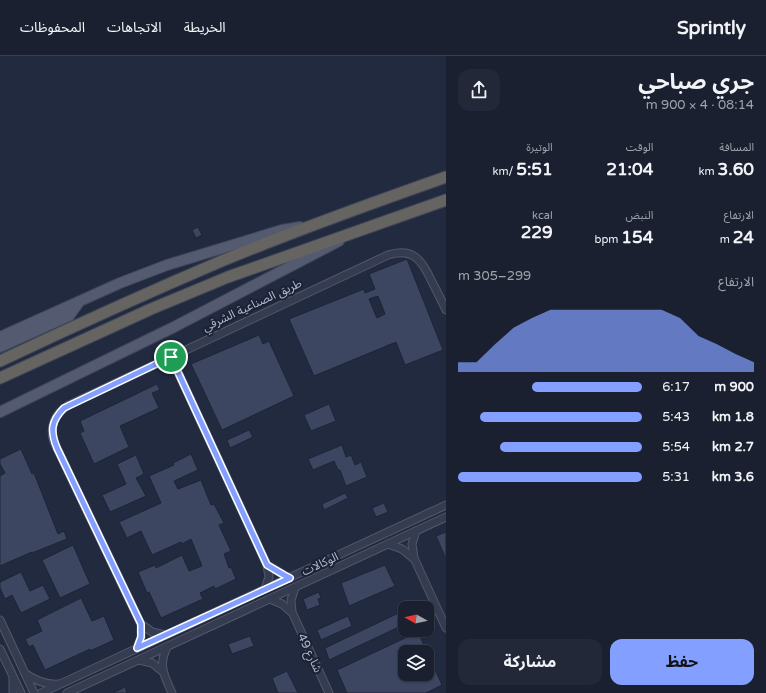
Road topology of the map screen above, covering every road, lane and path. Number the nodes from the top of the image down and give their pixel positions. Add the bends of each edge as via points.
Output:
1 (446, 177) edge
2 (446, 200) edge
3 (325, 221) junction
4 (355, 233) junction
5 (79, 302) junction
6 (446, 310) edge
7 (0, 337) edge
8 (0, 347) edge
9 (171, 357) junction
10 (0, 361) edge
11 (0, 378) edge
12 (0, 412) edge
13 (446, 506) edge
14 (446, 517) edge
15 (416, 530) junction
16 (388, 544) junction
17 (414, 558) junction
18 (267, 565) junction
19 (290, 578) junction
20 (295, 588) junction
21 (265, 589) junction
22 (270, 599) junction
23 (292, 612) junction
24 (0, 620) edge
25 (141, 624) junction
26 (446, 628) edge
27 (165, 635) junction
28 (167, 647) junction
29 (137, 648) junction
30 (0, 649) edge
31 (138, 660) junction
32 (162, 671) junction
33 (24, 673) junction
34 (13, 675) junction
35 (63, 683) junction
36 (13, 693) edge
37 (21, 693) edge
38 (34, 693) edge
39 (41, 693) edge
40 (67, 693) edge
41 (172, 693) edge
42 (329, 693) edge

1 - 3 highway
2 - 4 highway, طريق الصناعية الشرقي
3 - 5 main road via 282,230 167,264
3 - 10 highway via 225,260
4 - 11 highway, طريق الصناعية الشرقي via 228,277
4 - 12 main road, طريق الصناعية الشرقي via 174,327
5 - 7 main road
5 - 8 main road via 69,316
6 - 9 street, طريق الصناعية الشرقي via 420,260 412,255 400,253 388,255
9 - 18 street
9 - 25 street, طريق الصناعية الشرقي via 64,408 53,424 52,436 57,448
13 - 19 street, الوكالات
14 - 15 street, الوكالات
15 - 16 street, الوكالات
15 - 17 street via 412,544
16 - 17 street via 402,549
16 - 20 street, الوكالات
17 - 26 street
18 - 19 street
18 - 21 street via 269,576
19 - 21 street, الوكالات
20 - 22 street, الوكالات
20 - 23 street, شارع 49 via 291,600
21 - 27 street, الوكالات
22 - 23 street
22 - 28 street, الوكالات
23 - 42 street, شارع 49
24 - 33 street
25 - 27 street via 152,632
25 - 29 street via 141,637
27 - 29 street, الوكالات
28 - 31 street, الوكالات
28 - 32 street via 162,659
29 - 35 street, الوكالات
30 - 34 street
31 - 32 street via 152,663
31 - 40 street, الوكالات
32 - 41 street
33 - 35 street via 42,683
33 - 38 street
34 - 36 street
34 - 37 street
35 - 39 street, الوكالات

